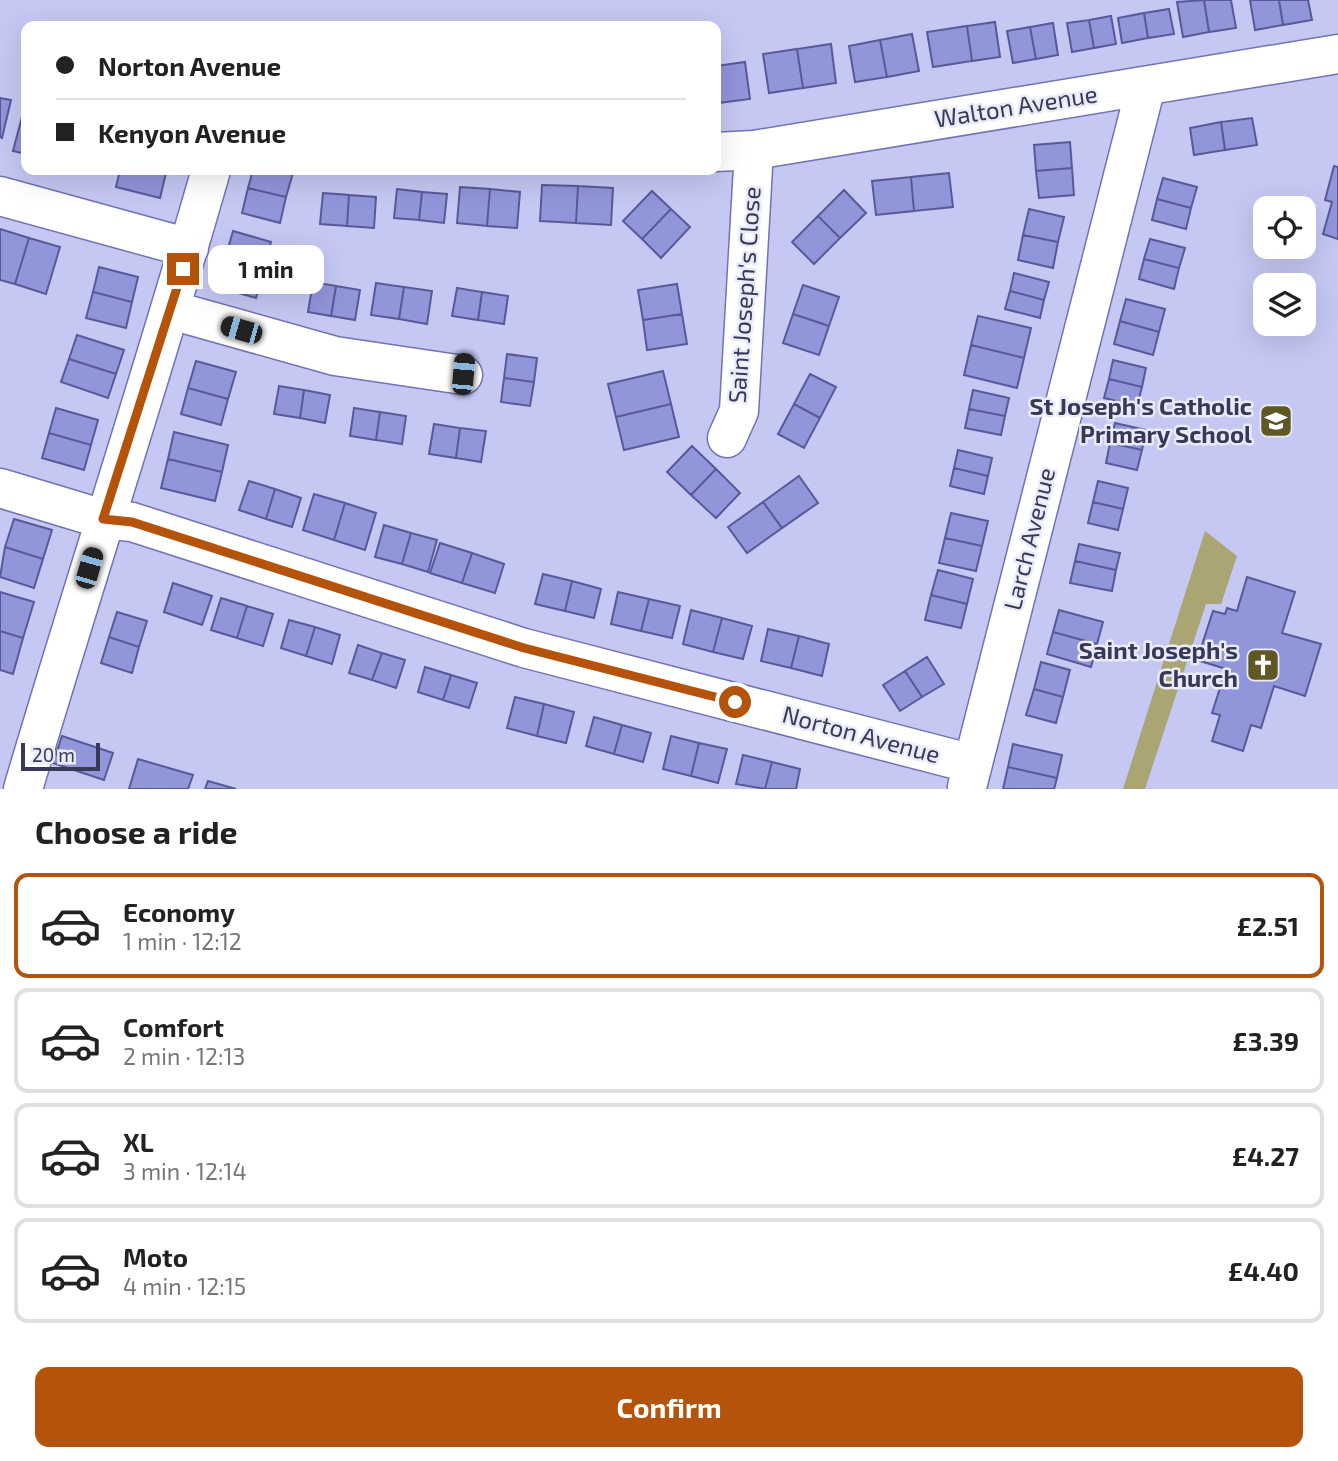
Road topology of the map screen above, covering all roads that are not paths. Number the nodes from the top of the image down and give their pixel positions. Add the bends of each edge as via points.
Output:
1 (1327, 56) edge
2 (1146, 86) junction
3 (754, 150) junction
4 (721, 152) edge
5 (210, 175) edge
6 (0, 196) edge
7 (189, 248) junction
8 (171, 310) junction
9 (463, 376) dead end
10 (727, 438) dead end
11 (0, 488) edge
12 (103, 519) junction
13 (970, 777) edge
14 (23, 789) edge

1 - 2 street, Walton Avenue
2 - 3 street, Walton Avenue
2 - 13 street, Larch Avenue
3 - 4 street, Walton Avenue
3 - 10 street, Saint Joseph's Close via 739,411
5 - 7 street
6 - 7 street
7 - 8 street
8 - 9 street via 335,356
8 - 12 street
11 - 12 street, Norton Avenue
12 - 13 street, Norton Avenue via 132,522 524,648
12 - 14 street

